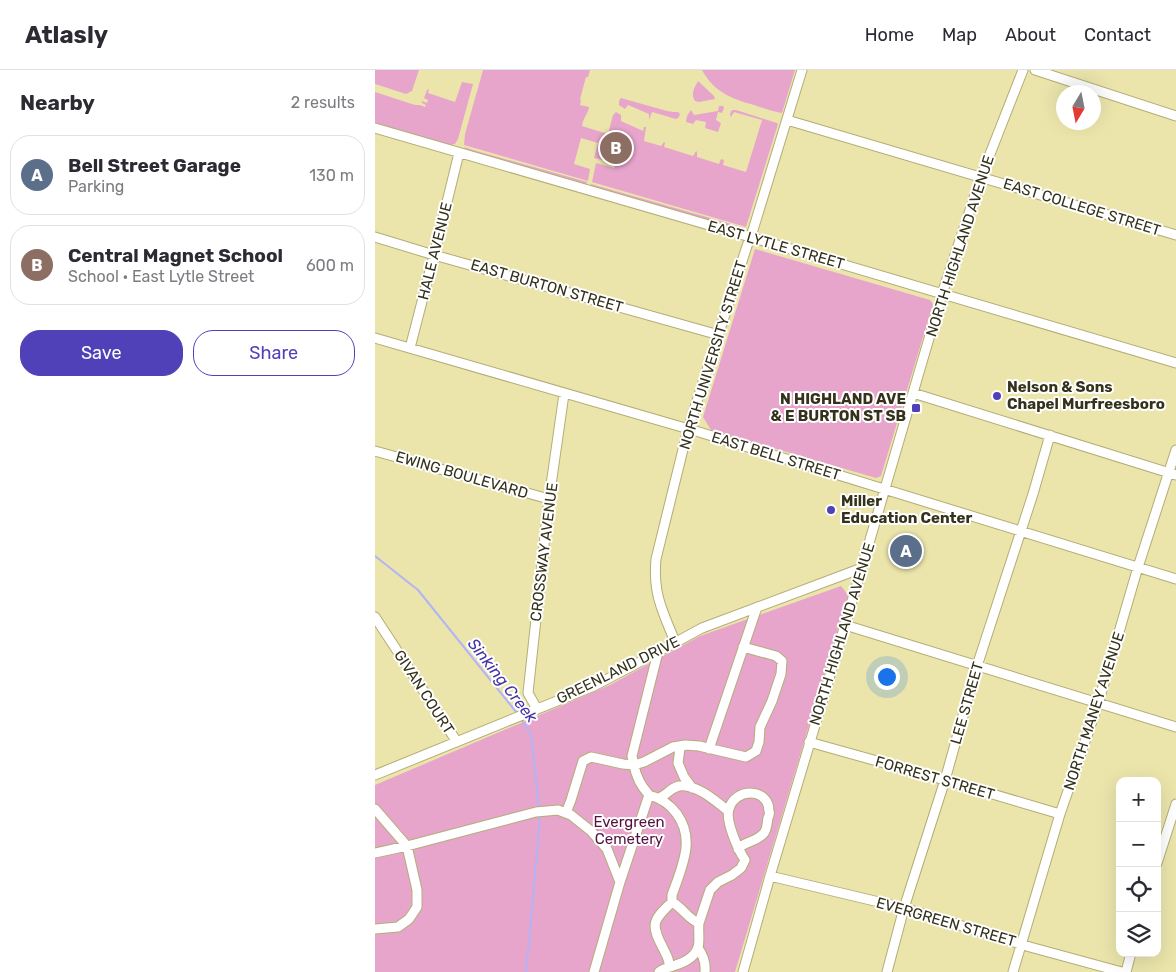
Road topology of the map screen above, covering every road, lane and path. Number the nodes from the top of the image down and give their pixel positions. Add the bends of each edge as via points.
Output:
1 (802, 70) edge
2 (1023, 70) edge
3 (1035, 70) edge
4 (1176, 116) edge
5 (787, 120) junction
6 (375, 128) edge
7 (459, 153) junction
8 (981, 177) junction
9 (1176, 235) edge
10 (375, 236) edge
11 (750, 237) junction
12 (434, 255) junction
13 (942, 294) junction
14 (719, 335) junction
15 (375, 338) edge
16 (409, 348) junction
17 (1176, 363) edge
18 (913, 393) junction
19 (564, 394) junction
20 (688, 429) junction
21 (1050, 435) junction
22 (1176, 450) edge
23 (375, 451) edge
24 (1172, 474) edge
25 (885, 489) junction
26 (549, 499) junction
27 (1021, 531) junction
28 (1138, 567) junction
29 (862, 568) junction
30 (1176, 579) edge
31 (757, 608) junction
32 (375, 617) edge
33 (845, 626) junction
34 (675, 642) junction
35 (743, 647) junction
36 (658, 652) junction
37 (977, 666) junction
38 (1098, 704) junction
39 (537, 709) junction
40 (1176, 727) edge
41 (457, 742) junction
42 (809, 742) junction
43 (685, 745) junction
44 (709, 749) junction
45 (634, 766) junction
46 (375, 775) edge
47 (945, 780) junction
48 (682, 781) junction
49 (649, 795) junction
50 (659, 798) junction
51 (1176, 804) edge
52 (375, 809) edge
53 (728, 811) junction
54 (565, 813) junction
55 (1060, 814) junction
56 (407, 846) junction
57 (738, 849) junction
58 (1161, 851) edge
59 (375, 853) edge
60 (770, 876) junction
61 (620, 882) junction
62 (672, 902) junction
63 (905, 908) junction
64 (699, 923) junction
65 (375, 929) edge
66 (1022, 944) junction
67 (698, 948) junction
68 (1130, 957) edge
69 (669, 967) junction
70 (594, 972) edge
71 (659, 972) edge
72 (705, 972) edge
73 (743, 972) edge
74 (887, 972) edge
75 (1013, 972) edge
76 (1121, 972) edge
77 (1126, 972) edge

1 - 5 street, NORTH UNIVERSITY STREET
2 - 8 street, NORTH HIGHLAND AVENUE
3 - 4 street
5 - 8 street, EAST COLLEGE STREET
5 - 11 street, NORTH UNIVERSITY STREET
6 - 7 street, EAST LYTLE STREET
7 - 11 street, EAST LYTLE STREET
7 - 12 street, HALE AVENUE
8 - 9 street, EAST COLLEGE STREET
8 - 13 street, NORTH HIGHLAND AVENUE
10 - 12 street, EAST BURTON STREET
11 - 13 street, EAST LYTLE STREET
11 - 14 street, NORTH UNIVERSITY STREET
12 - 14 street, EAST BURTON STREET
12 - 16 street, HALE AVENUE
13 - 17 street, EAST LYTLE STREET
13 - 18 street, NORTH HIGHLAND AVENUE
14 - 20 street, NORTH UNIVERSITY STREET
15 - 16 street, EAST BELL STREET
16 - 19 street, EAST BELL STREET
18 - 21 street
18 - 25 street, NORTH HIGHLAND AVENUE
19 - 20 street, EAST BELL STREET
19 - 26 street, CROSSWAY AVENUE
20 - 25 street, EAST BELL STREET
20 - 34 street, NORTH UNIVERSITY STREET via 656,559 655,575 662,610
21 - 24 street
21 - 27 street, LEE STREET
22 - 24 street, NORTH MANEY AVENUE
23 - 26 street, EWING BOULEVARD
24 - 28 street, NORTH MANEY AVENUE
25 - 27 street, EAST BELL STREET
25 - 29 street, NORTH HIGHLAND AVENUE
26 - 39 street, CROSSWAY AVENUE via 528,693
27 - 28 street, EAST BELL STREET
27 - 37 street, LEE STREET
28 - 30 street, EAST BELL STREET
28 - 38 street, NORTH MANEY AVENUE
29 - 31 street, GREENLAND DRIVE
29 - 33 street, NORTH HIGHLAND AVENUE
31 - 34 street, GREENLAND DRIVE via 702,628
31 - 35 street
32 - 41 street, GIVAN COURT
33 - 37 street
33 - 42 street, NORTH HIGHLAND AVENUE
34 - 36 street, GREENLAND DRIVE
35 - 44 street
35 - 44 street via 776,656 782,661 772,701 760,727 756,751 745,757
36 - 39 street, GREENLAND DRIVE via 594,686
36 - 45 street via 632,756
37 - 38 street
37 - 47 street, LEE STREET
38 - 40 street
38 - 55 street, NORTH MANEY AVENUE
39 - 41 street, GREENLAND DRIVE
41 - 46 street, GREENLAND DRIVE
42 - 47 street, FORREST STREET
42 - 60 street, NORTH HIGHLAND AVENUE
43 - 44 street
43 - 45 street via 673,746
43 - 48 street via 680,748 678,763
45 - 49 street via 635,775
45 - 54 street via 591,757 583,761
47 - 55 street, FORREST STREET
47 - 63 street, LEE STREET
48 - 50 street
48 - 53 street via 707,794
49 - 50 street
49 - 61 street
50 - 62 street via 683,822 686,836
51 - 58 street
52 - 56 street
53 - 57 street
53 - 57 street via 733,800 745,793 756,793 765,799 770,810 765,832
54 - 56 street via 539,811
54 - 61 street via 591,831 607,849
55 - 66 street, NORTH MANEY AVENUE
56 - 59 street
56 - 65 street via 417,890 417,907 409,920 398,927
57 - 64 street via 745,860 741,868 710,890
60 - 63 street, EVERGREEN STREET
60 - 73 street, NORTH HIGHLAND AVENUE
61 - 70 street
62 - 64 street via 693,922
62 - 69 street via 660,913 655,925 657,938 670,960
63 - 66 street, EVERGREEN STREET
63 - 74 street, LEE STREET
64 - 67 street
66 - 75 street, NORTH MANEY AVENUE
66 - 76 street, EVERGREEN STREET
67 - 69 street via 688,960
67 - 72 street via 703,955
68 - 77 street
69 - 71 street

